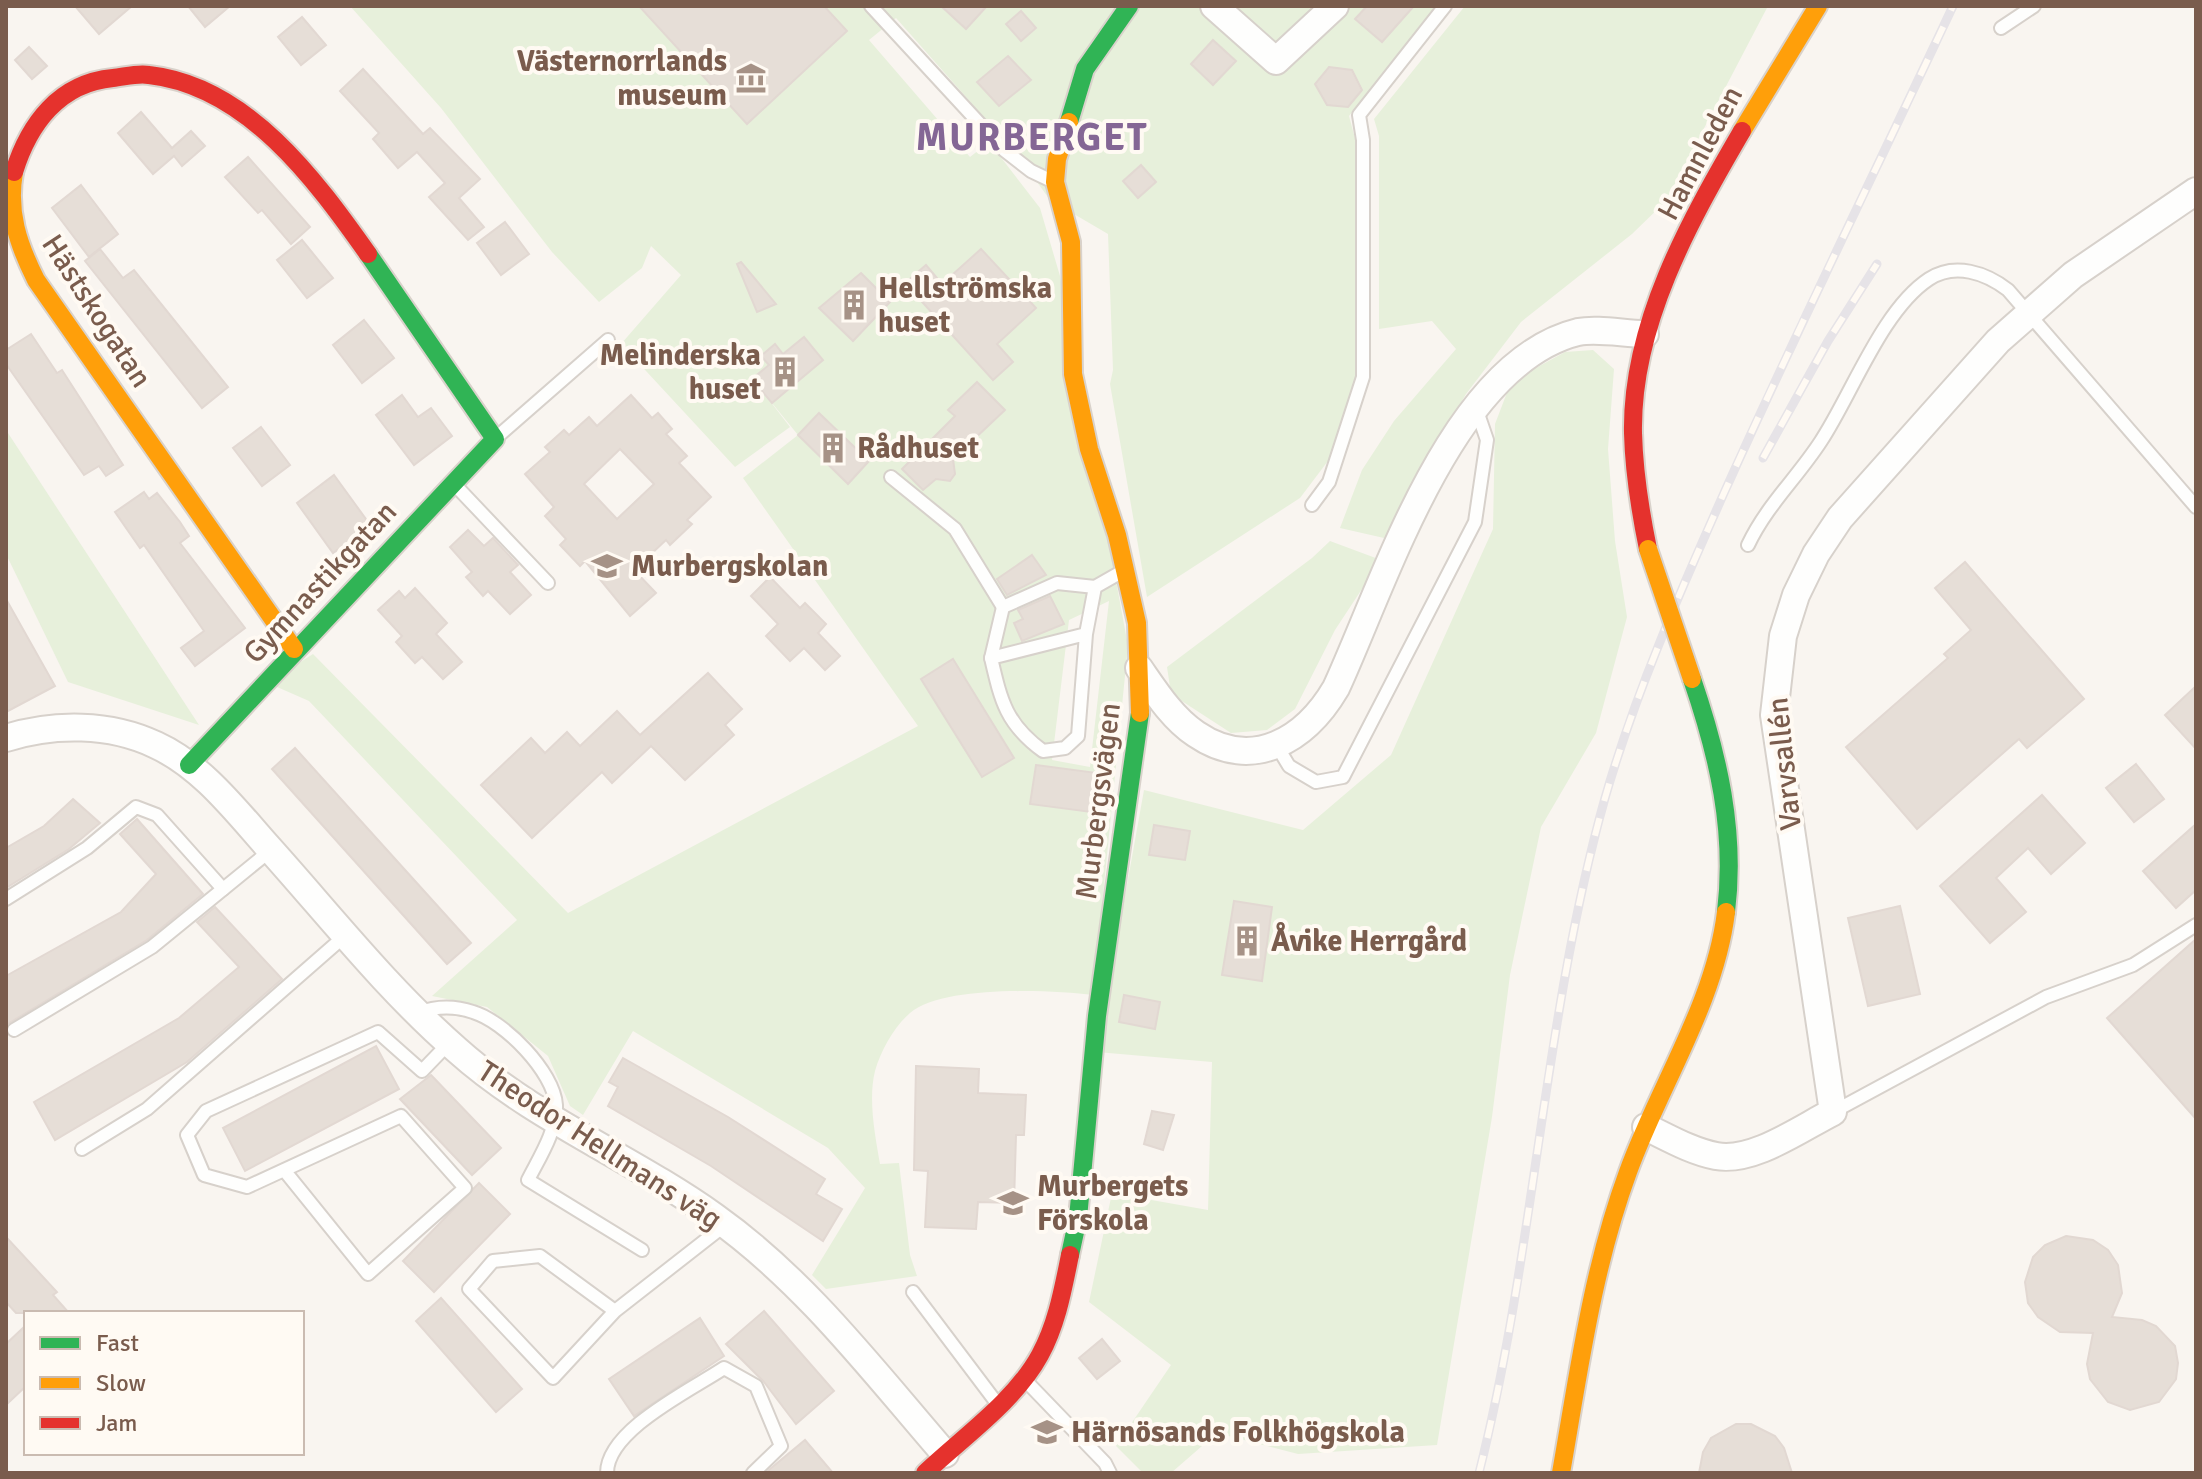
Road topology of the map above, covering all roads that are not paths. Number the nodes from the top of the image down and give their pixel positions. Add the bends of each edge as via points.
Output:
1 (871, 6) edge
2 (1129, 6) edge
3 (1214, 6) edge
4 (1335, 6) edge
5 (1445, 6) edge
6 (1818, 6) edge
7 (2034, 6) edge
8 (2001, 28) dead end
9 (1055, 182) junction
10 (2196, 191) edge
11 (2028, 313) junction
12 (1645, 334) junction
13 (608, 340) dead end
14 (1476, 408) junction
15 (495, 439) junction
16 (891, 477) dead end
17 (453, 483) junction
18 (1312, 505) dead end
19 (2196, 507) edge
20 (1748, 545) dead end
21 (1126, 570) junction
22 (548, 583) dead end
23 (1095, 587) junction
24 (1003, 607) junction
25 (1086, 634) junction
26 (294, 649) junction
27 (991, 658) junction
28 (1139, 668) junction
29 (6, 738) edge
30 (1277, 746) junction
31 (189, 765) junction
32 (271, 850) junction
33 (223, 889) junction
34 (6, 899) edge
35 (2196, 925) edge
36 (347, 934) junction
37 (418, 1013) junction
38 (14, 1030) dead end
39 (449, 1043) junction
40 (1833, 1112) junction
41 (555, 1122) junction
42 (1646, 1127) junction
43 (82, 1149) dead end
44 (284, 1170) junction
45 (725, 1225) junction
46 (642, 1250) dead end
47 (913, 1292) dead end
48 (615, 1311) junction
49 (1023, 1378) junction
50 (998, 1404) junction
51 (945, 1454) junction
52 (607, 1473) edge
53 (753, 1473) edge
54 (925, 1473) edge
55 (1110, 1473) edge
56 (1561, 1473) edge

1 - 9 lane via 1004,150
2 - 9 street, Murbergsvägen via 1085,69
3 - 4 street via 1276,61
5 - 18 lane via 1359,115 1363,377 1329,482
6 - 12 street, Hamnleden via 1727,156 1655,300
7 - 8 lane
9 - 21 street, Murbergsvägen via 1071,242 1073,374 1079,410
10 - 11 street, Varvsallén via 2073,275
11 - 19 lane
11 - 20 lane via 2008,290 1978,272 1942,273 1929,279 1895,315 1823,438 1762,515
11 - 40 street, Varvsallén via 1960,381 1840,518 1796,595 1783,636 1774,715
12 - 14 street via 1581,332 1544,345 1516,365
12 - 42 street, Varvsallén, bridge via 1635,395 1636,503 1719,758 1729,840 1725,924 1711,974
13 - 15 lane
14 - 30 street via 1423,492 1336,688 1320,715
14 - 30 lane via 1487,440 1475,522 1343,777 1316,782 1289,766
15 - 17 street, Gymnastikgatan
15 - 26 street, Hästskogatan via 326,194 282,145 229,105 162,78 128,75 93,82 38,117 15,162 8,197 26,260
16 - 24 lane via 955,529
17 - 22 lane
17 - 26 street, Gymnastikgatan
21 - 23 lane
21 - 28 street, Murbergsvägen
23 - 24 lane via 1057,583
23 - 25 lane
24 - 27 lane
25 - 27 lane
25 - 27 lane via 1078,736 1065,748 1043,751 1027,739 1004,711
26 - 31 street, Gymnastikgatan
28 - 30 street via 1196,735 1226,747
28 - 49 street, Murbergsvägen via 1140,720 1097,1016 1078,1218 1058,1312 1040,1355
29 - 31 street, Theodor Hellmans väg via 34,730 107,731 156,745
31 - 32 street, Theodor Hellmans väg
32 - 33 lane
32 - 36 street, Theodor Hellmans väg
33 - 34 lane via 157,815 136,807 87,848
33 - 38 lane via 152,947
35 - 40 lane via 2133,965 2046,997
36 - 37 street, Theodor Hellmans väg
36 - 43 lane via 147,1109
37 - 39 street, Theodor Hellmans väg
37 - 41 lane via 447,1007 487,1019 543,1068 554,1095
39 - 41 street, Theodor Hellmans väg via 501,1087
39 - 44 lane via 422,1071 378,1032 206,1111 187,1135 204,1175 247,1187
40 - 42 street via 1748,1152 1719,1157
41 - 45 street, Theodor Hellmans väg
41 - 46 lane via 528,1180
42 - 56 street, Varvsallén via 1608,1229
44 - 44 lane via 368,1274 465,1188 401,1116
45 - 48 lane
45 - 51 street, Theodor Hellmans väg via 770,1260 829,1320
47 - 50 lane
48 - 48 lane via 553,1378 469,1289 493,1261 540,1256
49 - 50 street, Murbergsvägen
49 - 55 lane
50 - 51 street, Murbergsvägen
51 - 54 street, Murbergsvägen
52 - 53 lane via 623,1435 724,1368 756,1386 781,1446

